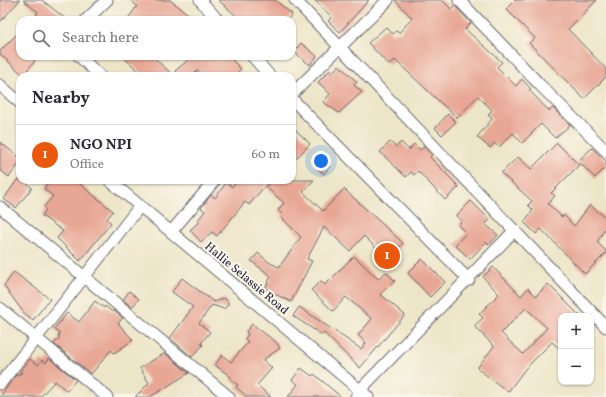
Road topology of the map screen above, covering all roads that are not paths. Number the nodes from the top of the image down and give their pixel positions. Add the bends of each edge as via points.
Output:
1 (107, 0) edge
2 (200, 0) edge
3 (295, 0) edge
4 (388, 0) edge
5 (459, 0) edge
6 (90, 16) edge
7 (214, 16) edge
8 (340, 48) junction
9 (83, 60) edge
10 (256, 60) edge
11 (96, 72) edge
12 (266, 72) edge
13 (0, 85) edge
14 (296, 90) edge
15 (16, 99) edge
16 (296, 103) edge
17 (606, 151) edge
18 (114, 184) edge
19 (208, 184) edge
20 (140, 206) junction
21 (0, 207) edge
22 (516, 230) junction
23 (171, 232) junction
24 (84, 277) junction
25 (469, 280) junction
26 (0, 308) edge
27 (606, 327) edge
28 (36, 338) junction
29 (0, 384) edge
30 (362, 395) edge
31 (107, 397) edge
32 (229, 397) edge

1 - 6 street
2 - 7 street
3 - 8 street
4 - 8 street
5 - 17 street
8 - 14 street
8 - 22 street
9 - 11 street
10 - 12 street
13 - 15 street
16 - 25 street
18 - 20 street, Hallie Selassie Road
19 - 23 street
20 - 23 street, Hallie Selassie Road
20 - 24 street
21 - 24 street
22 - 25 street
22 - 27 street
23 - 30 street, Hallie Selassie Road
24 - 28 street
24 - 32 street
25 - 30 street
26 - 28 street
28 - 29 street
28 - 31 street

